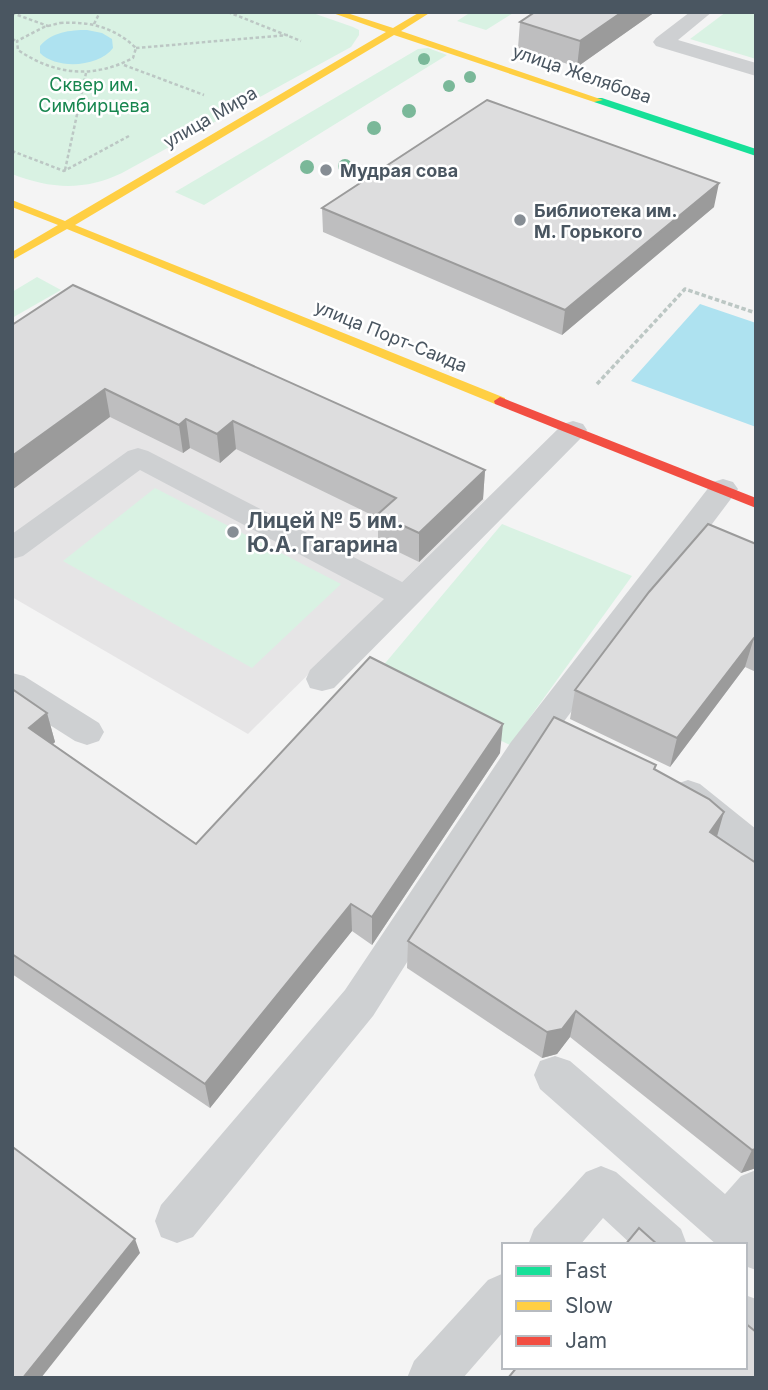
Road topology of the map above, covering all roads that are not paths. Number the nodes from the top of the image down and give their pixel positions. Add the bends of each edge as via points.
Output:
1 (334, 12) edge
2 (428, 12) edge
3 (704, 12) edge
4 (397, 31) junction
5 (756, 70) edge
6 (756, 153) edge
7 (12, 203) edge
8 (64, 224) junction
9 (12, 257) edge
10 (573, 430) junction
11 (739, 496) edge
12 (12, 548) edge
13 (405, 597) junction
14 (322, 679) dead end
15 (12, 685) edge
16 (87, 732) dead end
17 (656, 778) edge
18 (756, 850) edge
19 (555, 1075) dead end
20 (756, 1191) edge
21 (177, 1221) dead end
22 (742, 1237) edge
23 (552, 1243) edge
24 (663, 1243) edge
25 (502, 1298) edge
26 (431, 1378) edge

1 - 4 street, улица Желябова
2 - 4 street, улица Мира
3 - 5 lane via 663,42
4 - 6 street, улица Желябова
4 - 8 street, улица Мира
7 - 8 street, улица Порт-Саида
8 - 9 street, улица Мира
8 - 10 street, улица Порт-Саида
10 - 11 street, улица Порт-Саида
10 - 13 lane
11 - 21 lane via 557,730 523,751 359,1003
12 - 13 lane via 138,457
13 - 14 lane
15 - 16 lane
17 - 18 lane via 693,796
19 - 22 lane
20 - 22 lane
23 - 24 lane via 601,1187
25 - 26 lane

